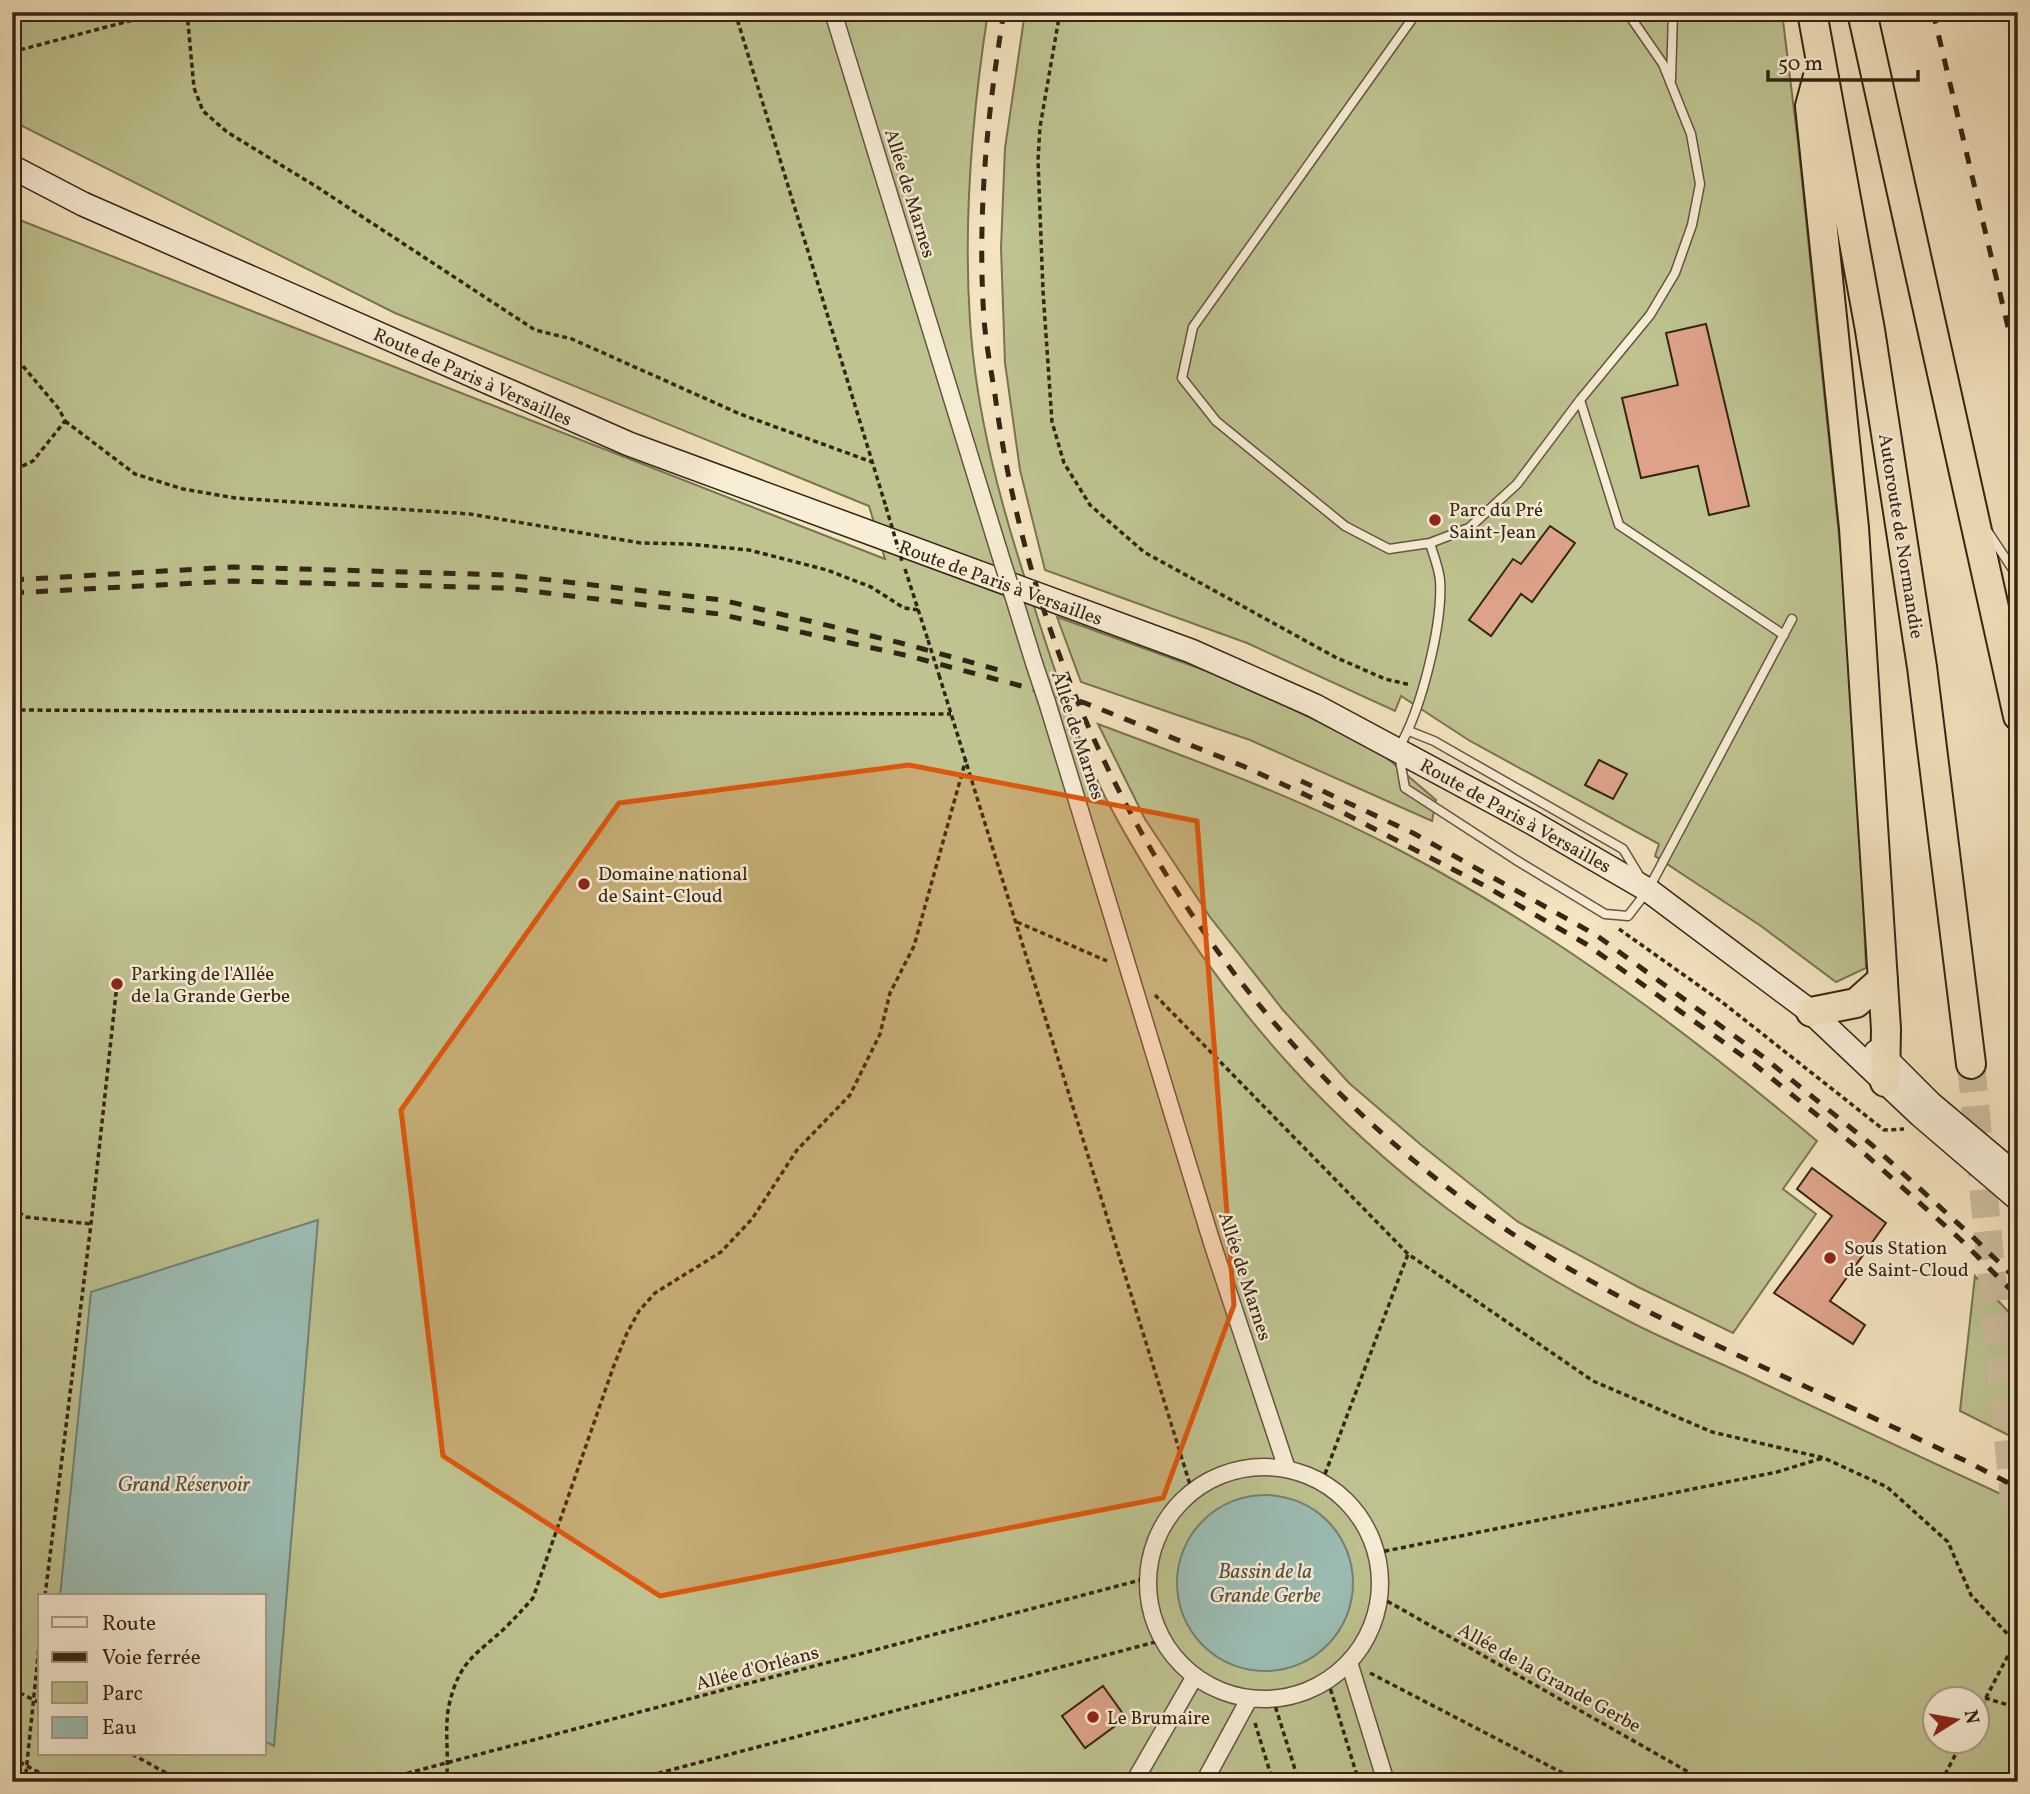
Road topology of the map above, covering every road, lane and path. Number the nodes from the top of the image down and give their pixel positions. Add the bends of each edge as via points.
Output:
1 (163, 12) edge
2 (187, 12) edge
3 (735, 12) edge
4 (833, 12) edge
5 (1060, 12) edge
6 (1417, 12) edge
7 (1627, 12) edge
8 (1673, 12) edge
9 (1812, 12) edge
10 (1862, 12) edge
11 (12, 52) edge
12 (1822, 63) junction
13 (1670, 83) junction
14 (12, 167) edge
15 (12, 354) edge
16 (1580, 400) junction
17 (65, 421) junction
18 (872, 462) junction
19 (12, 471) edge
20 (1971, 506) junction
21 (1430, 542) junction
22 (2018, 578) edge
23 (919, 610) junction
24 (1792, 619) dead end
25 (1784, 635) junction
26 (1423, 687) junction
27 (12, 710) edge
28 (951, 714) junction
29 (2018, 716) edge
30 (1404, 740) junction
31 (966, 759) junction
32 (1648, 890) junction
33 (1603, 912) junction
34 (1017, 922) junction
35 (1130, 969) junction
36 (1883, 979) junction
37 (117, 985) dead end
38 (1811, 1012) junction
39 (1971, 1064) tunnel mouth
40 (1886, 1071) junction
41 (1928, 1121) junction
42 (2018, 1177) edge
43 (2018, 1199) edge
44 (12, 1208) edge
45 (91, 1224) junction
46 (1408, 1254) junction
47 (1824, 1458) junction
48 (1287, 1469) junction
49 (1322, 1482) junction
50 (1192, 1491) junction
51 (1377, 1553) junction
52 (1148, 1578) junction
53 (45, 1594) edge
54 (1380, 1597) junction
55 (1163, 1640) junction
56 (2016, 1641) edge
57 (38, 1655) edge
58 (1349, 1662) junction
59 (1195, 1676) junction
60 (1328, 1681) junction
61 (1992, 1686) edge
62 (12, 1689) edge
63 (33, 1699) junction
64 (1273, 1699) junction
65 (1248, 1700) junction
66 (1992, 1700) edge
67 (38, 1702) edge
68 (2018, 1708) edge
69 (136, 1756) edge
70 (1954, 1756) edge
71 (12, 1758) edge
72 (449, 1763) junction
73 (27, 1765) junction
74 (25, 1782) edge
75 (57, 1782) edge
76 (183, 1782) edge
77 (373, 1782) edge
78 (446, 1782) edge
79 (625, 1782) edge
80 (1135, 1782) edge
81 (1204, 1782) edge
82 (1273, 1782) edge
83 (1299, 1782) edge
84 (1359, 1782) edge
85 (1386, 1782) edge
86 (1580, 1782) edge
87 (1706, 1782) edge
88 (1941, 1782) edge

1 - 11 path
2 - 18 path via 194,89 203,111 227,132 535,330 572,339 740,414
3 - 18 path
4 - 35 street, Allée de Marnes, bridge
5 - 26 path via 1038,160 1052,422 1064,463 1090,505 1144,552 1335,657 1385,679
6 - 21 lane via 1193,327 1182,378 1216,421 1345,526 1389,549
7 - 13 lane
8 - 13 lane
9 - 12 highway, Autoroute de Normandie
10 - 20 highway
12 - 36 highway via 1810,106 1854,528
12 - 39 highway, Autoroute de Normandie via 1918,639
13 - 16 lane via 1692,134 1700,184 1692,225 1675,273 1650,315
14 - 30 main road, Route de Paris à Versailles via 83,204 629,444 1191,651
15 - 17 path
16 - 21 lane via 1517,484 1469,528
16 - 25 lane via 1619,525
17 - 19 path via 33,461
17 - 23 path via 135,474 183,489 235,498 470,514 641,543 749,550 827,570 871,587 904,608
18 - 23 path, bridge
20 - 22 lane
20 - 29 highway
21 - 26 lane via 1440,579 1436,628
23 - 28 path, bridge
24 - 25 lane
25 - 32 lane
26 - 30 lane
27 - 28 path
28 - 31 path
30 - 32 main road, Route de Paris à Versailles
30 - 33 lane via 1405,788
31 - 34 path
31 - 72 path via 914,946 890,993 880,1034 850,1095 797,1150 752,1219 721,1252 655,1293 626,1332 533,1598 464,1666 450,1702
32 - 33 lane via 1628,916
32 - 38 main road, Route de Paris à Versailles
33 - 41 path via 1621,932 1722,1002 1884,1130
34 - 35 path
34 - 50 path
35 - 46 path
35 - 48 street, Allée de Marnes via 1212,1242
36 - 38 highway via 1856,1003
36 - 40 highway
37 - 45 path
38 - 40 main road, Route de Paris à Versailles
40 - 41 main road
40 - 42 main road
41 - 43 main road
44 - 45 path via 25,1217
45 - 53 path
46 - 47 path via 1593,1381 1712,1432
46 - 49 path
47 - 51 path via 1777,1472
47 - 56 path via 1887,1487 1948,1542 1971,1595
48 - 49 street
48 - 50 street via 1237,1470
49 - 51 street via 1346,1501 1365,1525
50 - 52 street via 1165,1523 1153,1549
51 - 54 street
52 - 55 street via 1151,1610
52 - 72 path, Allée d'Orléans
54 - 58 street via 1370,1632
54 - 87 path, Allée de la Grande Gerbe
55 - 59 street
55 - 79 path
56 - 61 path
57 - 63 path
58 - 60 street
58 - 85 street
58 - 86 path
59 - 65 street
59 - 80 street
60 - 64 street
60 - 84 path
62 - 63 path
63 - 67 path
63 - 73 path
64 - 65 street
64 - 83 path
65 - 81 street
65 - 82 path
66 - 68 path
69 - 76 path
70 - 88 path
71 - 73 path
72 - 77 path, Allée d'Orléans
72 - 78 path
73 - 74 path
73 - 75 path

